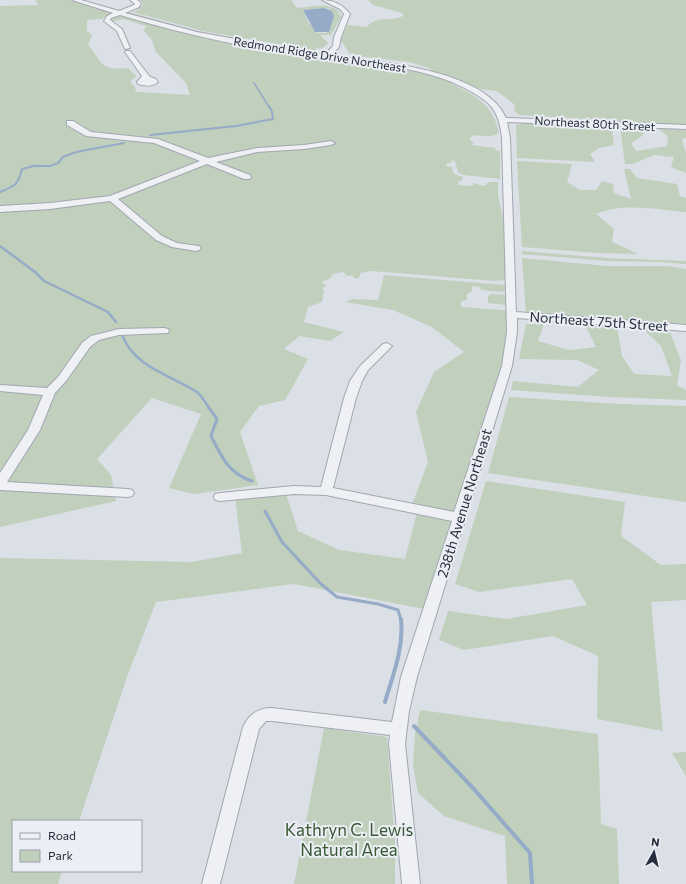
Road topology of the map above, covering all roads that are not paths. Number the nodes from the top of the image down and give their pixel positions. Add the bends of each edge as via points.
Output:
1 (75, 0) edge
2 (133, 0) edge
3 (325, 0) edge
4 (120, 13) junction
5 (321, 57) junction
6 (146, 76) dead end
7 (504, 120) junction
8 (70, 123) dead end
9 (686, 127) edge
10 (331, 143) dead end
11 (207, 161) junction
12 (246, 177) dead end
13 (112, 198) junction
14 (0, 209) edge
15 (196, 248) dead end
16 (512, 315) junction
17 (686, 328) edge
18 (164, 331) dead end
19 (387, 346) dead end
20 (0, 388) edge
21 (50, 392) junction
22 (1, 484) edge
23 (326, 491) junction
24 (128, 493) dead end
25 (220, 497) dead end
26 (460, 518) junction
27 (398, 729) junction
28 (211, 884) edge
29 (411, 884) edge

1 - 4 street, Redmond Ridge Drive Northeast
2 - 4 street via 138,3 137,6
3 - 5 street via 342,8 347,18 337,35 336,47
4 - 5 street, Redmond Ridge Drive Northeast via 193,33
4 - 6 street via 109,17 107,21 120,30 128,50
5 - 7 street, Redmond Ridge Drive Northeast via 384,64 422,71 451,80 492,103 501,112
7 - 9 street, Northeast 80th Street
7 - 16 street, 238th Avenue Northeast
8 - 11 street via 81,131 93,135 156,141
10 - 11 street via 257,150
11 - 12 street
11 - 13 street
13 - 14 street
13 - 15 street via 160,238 175,245
16 - 17 street, Northeast 75th Street
16 - 26 street, 238th Avenue Northeast via 511,343 506,366
18 - 21 street via 119,332 90,341 62,380
19 - 23 street via 364,368 356,382
20 - 21 street
21 - 22 street via 34,430
22 - 24 street
23 - 25 street via 294,490
23 - 26 street
26 - 27 street, 238th Avenue Northeast via 409,677
27 - 28 street via 261,715 251,727
27 - 29 street, 238th Avenue Northeast via 399,769

